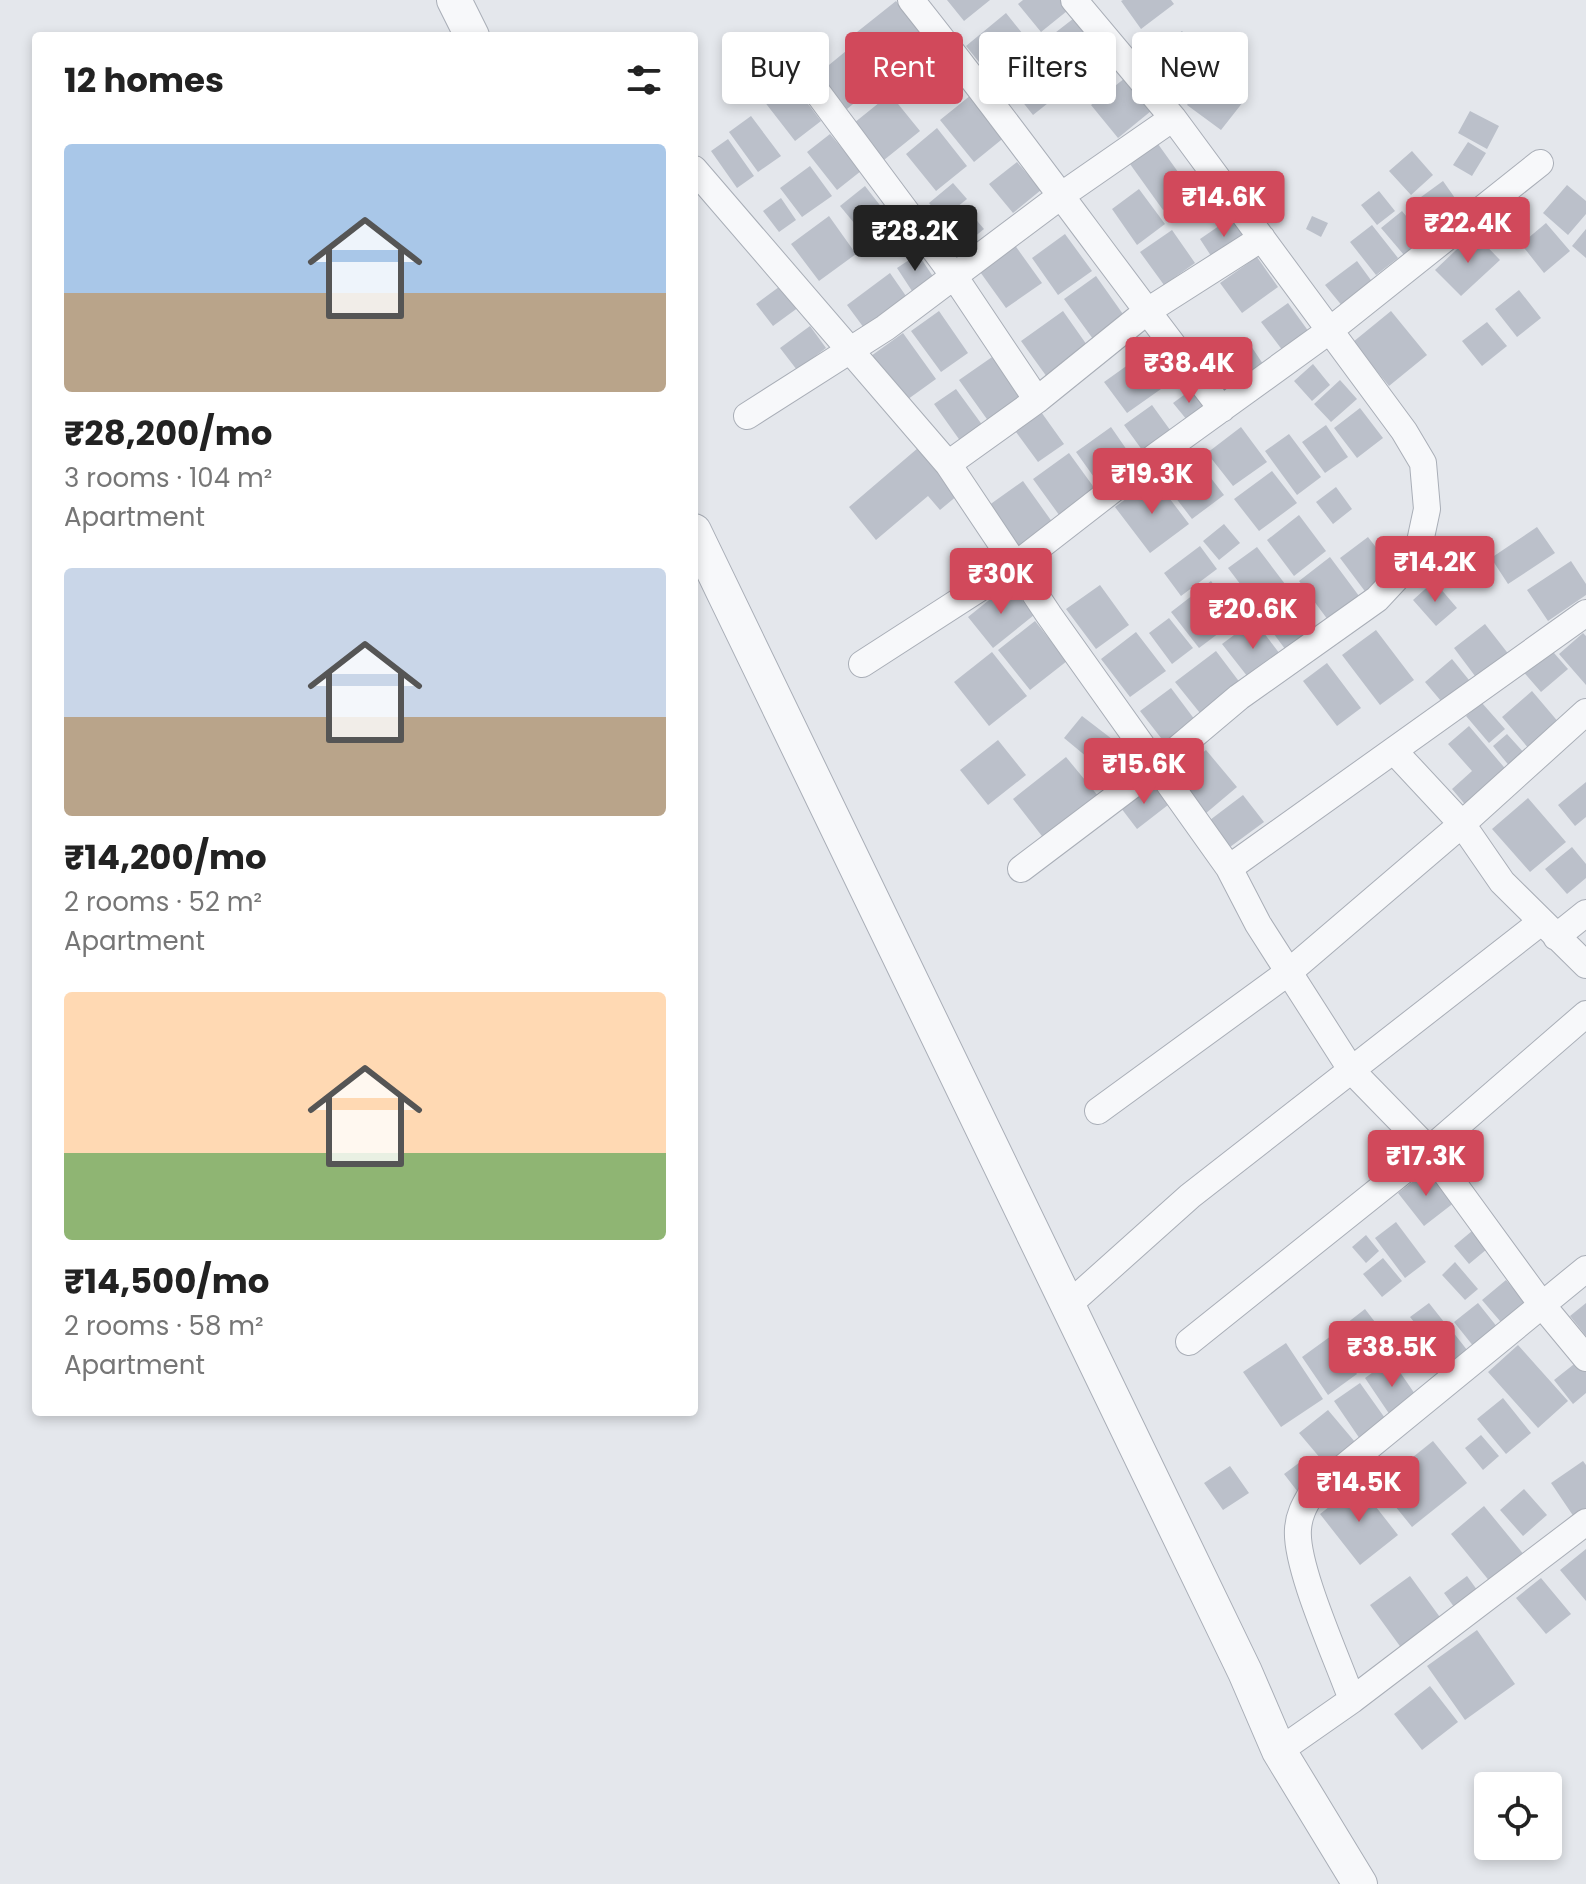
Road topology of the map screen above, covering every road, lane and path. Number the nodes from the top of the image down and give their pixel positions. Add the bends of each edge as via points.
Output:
1 (454, 0) edge
2 (911, 0) edge
3 (1074, 0) edge
4 (470, 32) edge
5 (826, 104) edge
6 (1173, 118) junction
7 (1540, 163) dead end
8 (698, 174) edge
9 (1062, 195) junction
10 (1262, 238) junction
11 (954, 276) junction
12 (1146, 312) junction
13 (1329, 331) junction
14 (850, 349) junction
15 (1037, 400) junction
16 (1222, 409) junction
17 (747, 416) dead end
18 (948, 464) junction
19 (698, 539) edge
20 (1017, 564) junction
21 (1586, 613) edge
22 (862, 664) dead end
23 (1586, 712) edge
24 (1394, 751) junction
25 (1156, 767) junction
26 (1462, 824) junction
27 (1229, 868) junction
28 (1021, 869) dead end
29 (1586, 913) edge
30 (1549, 929) junction
31 (1586, 965) edge
32 (1290, 971) junction
33 (1586, 1014) edge
34 (1352, 1071) junction
35 (1098, 1111) dead end
36 (1429, 1150) junction
37 (1586, 1269) edge
38 (1542, 1305) junction
39 (1067, 1306) junction
40 (1189, 1342) dead end
41 (1586, 1358) edge
42 (1586, 1522) edge
43 (1352, 1700) junction
44 (1279, 1751) junction
45 (1360, 1884) edge

1 - 4 street
2 - 9 street
3 - 6 street
5 - 11 street
6 - 9 street
6 - 10 street
7 - 13 street
8 - 14 street
9 - 11 street
9 - 12 street
10 - 12 street
10 - 13 street
11 - 14 street
11 - 15 street
12 - 15 street
12 - 16 street
13 - 16 street
13 - 25 street via 1423,463 1427,509 1417,556 1377,599 1239,697
14 - 17 street
14 - 18 street
15 - 18 street
16 - 20 street
18 - 20 street
19 - 39 street
20 - 22 street
20 - 25 street
21 - 24 street
23 - 26 street
24 - 26 street
24 - 27 street
25 - 27 street
25 - 28 street
26 - 30 street via 1502,882
26 - 32 street
27 - 32 street
29 - 30 street
30 - 31 street
30 - 34 street
32 - 34 street
32 - 35 street
33 - 36 street
34 - 36 street
34 - 39 street via 1190,1196
36 - 38 street
36 - 40 street
37 - 38 street
38 - 41 street
38 - 43 street via 1311,1494 1301,1511 1302,1564
39 - 44 street
42 - 43 street
43 - 44 street
44 - 45 street

